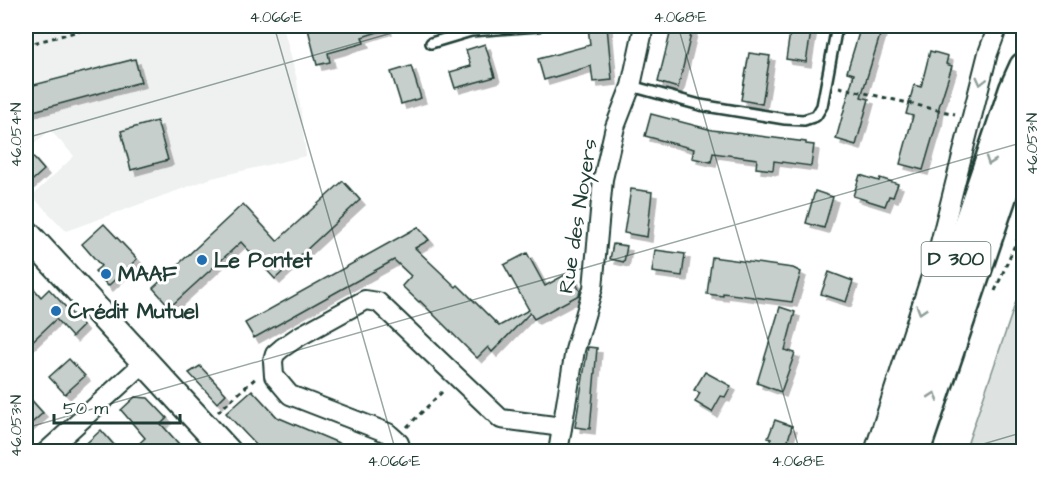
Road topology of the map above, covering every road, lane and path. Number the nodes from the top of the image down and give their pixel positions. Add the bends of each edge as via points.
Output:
1 (98, 26) edge
2 (538, 26) edge
3 (644, 26) edge
4 (837, 26) edge
5 (998, 26) edge
6 (431, 43) dead end
7 (26, 45) edge
8 (1023, 67) edge
9 (827, 84) junction
10 (631, 86) junction
11 (971, 118) junction
12 (1023, 131) edge
13 (26, 233) edge
14 (145, 362) junction
15 (274, 376) junction
16 (457, 377) junction
17 (1023, 419) edge
18 (204, 426) junction
19 (562, 427) junction
20 (398, 445) edge
21 (46, 452) edge
22 (228, 452) edge
23 (558, 452) edge
24 (874, 452) edge
25 (891, 452) edge
26 (915, 452) edge
27 (1013, 452) edge

1 - 7 path
2 - 6 lane via 471,31
3 - 10 street, Rue des Noyers
4 - 9 lane
5 -> 11 street
8 -> 25 main road, D 300
9 - 10 lane via 816,116 804,120 700,105
9 - 11 path
10 - 19 street, Rue des Noyers via 615,127 603,179 593,288 575,350
11 -> 24 street via 934,267
26 -> 12 main road, D 300
13 - 14 main road
14 - 18 main road
14 - 21 street
15 - 16 street via 273,361 282,348 364,300 378,302
15 - 18 path via 260,375
15 - 20 street via 290,395 388,433
16 - 19 street via 501,419
16 - 20 path
17 - 27 path
18 - 22 main road
19 - 23 street, Rue des Noyers

